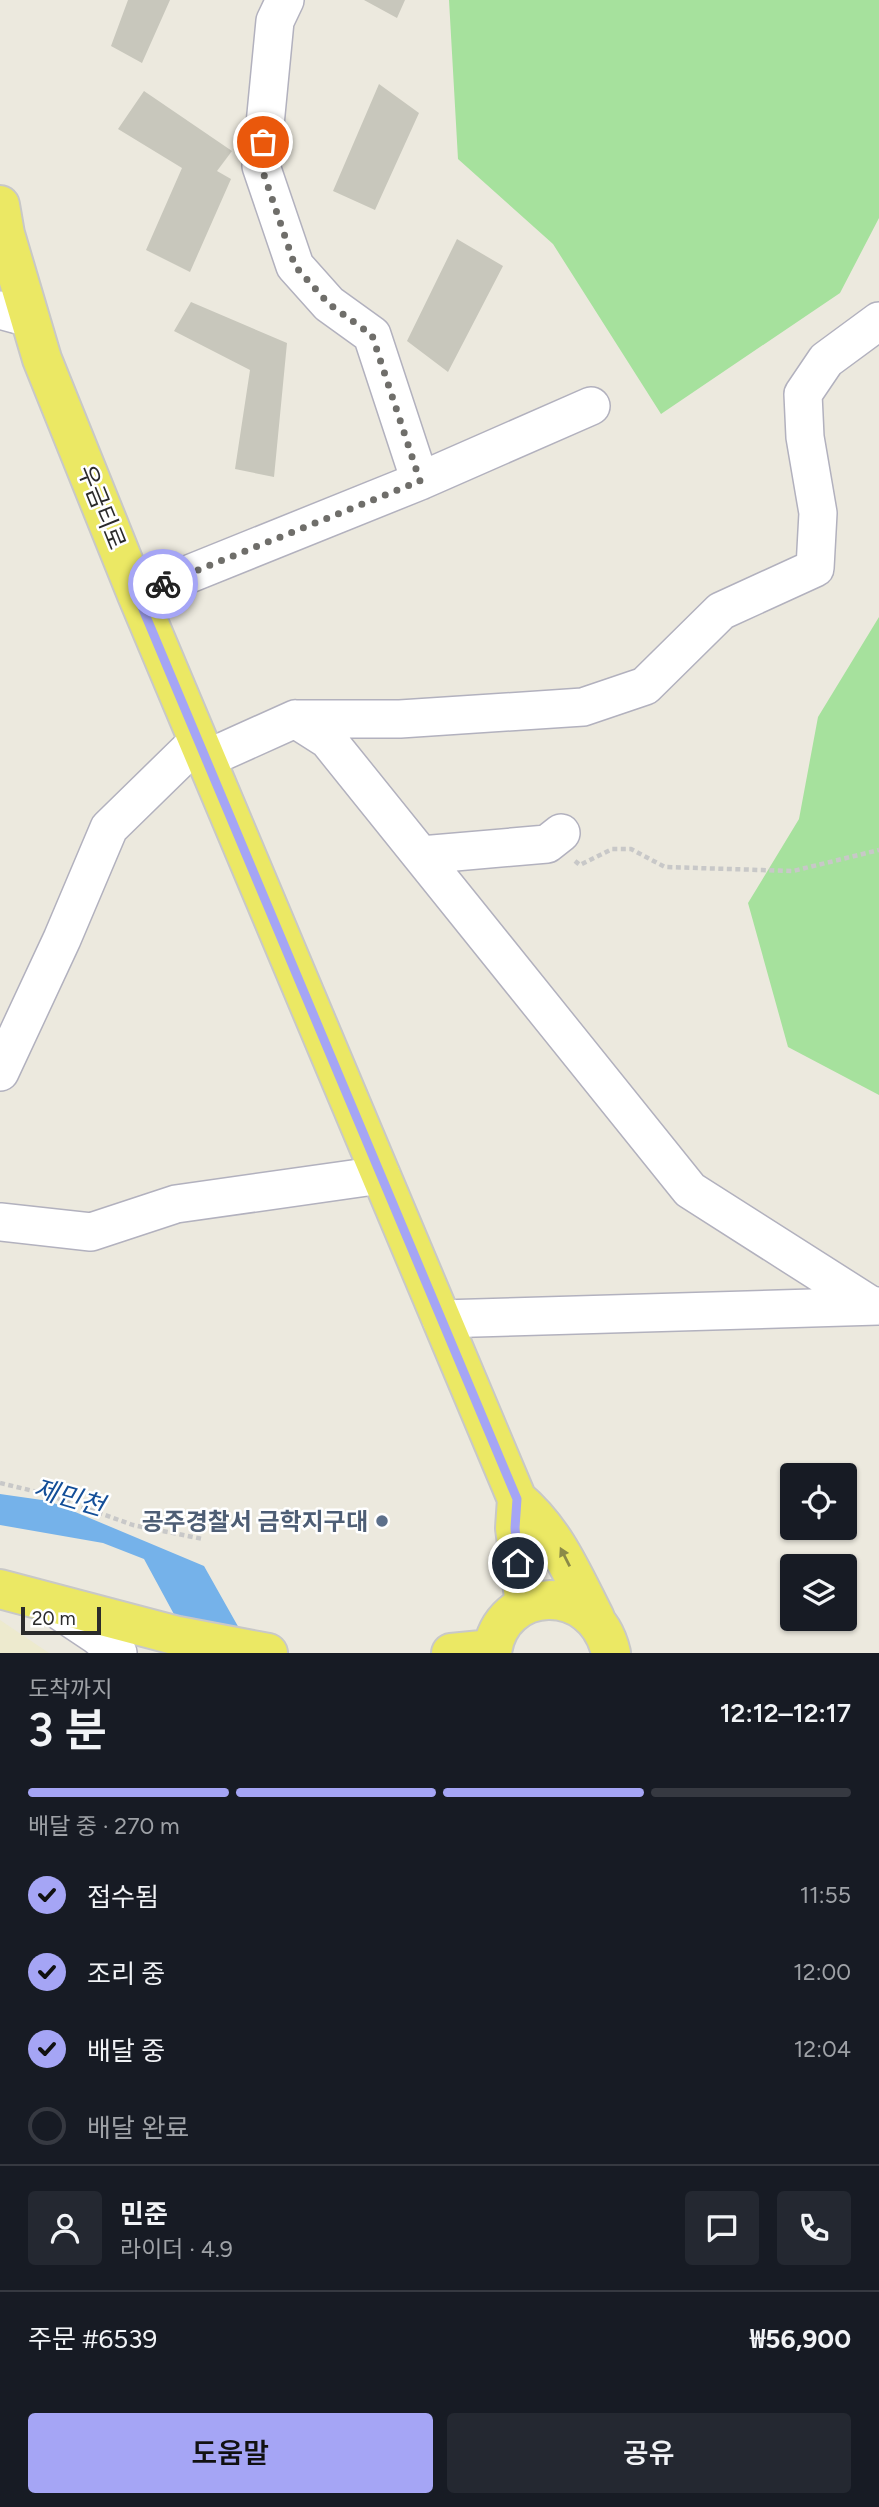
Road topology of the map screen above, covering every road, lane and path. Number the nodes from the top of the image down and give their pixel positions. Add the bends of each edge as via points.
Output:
1 (285, 0) edge
2 (0, 205) edge
3 (15, 314) edge
4 (879, 321) edge
5 (591, 407) dead end
6 (420, 481) junction
7 (137, 595) junction
8 (295, 719) junction
9 (202, 750) junction
10 (554, 838) joint
11 (879, 850) edge
12 (421, 855) junction
13 (0, 1072) edge
14 (381, 1175) junction
15 (0, 1222) edge
16 (875, 1306) edge
17 (441, 1319) junction
18 (0, 1483) edge
19 (517, 1499) junction
20 (202, 1539) dead end
21 (0, 1589) edge
22 (41, 1599) junction
23 (525, 1605) junction
24 (595, 1618) junction
25 (492, 1651) edge
26 (118, 1653) edge
27 (268, 1653) edge
28 (451, 1653) edge
29 (612, 1653) edge

1 - 6 street via 275,21 261,166 295,266 329,304 372,335
2 - 3 main road, 우금티로
3 - 7 main road, 우금티로 via 42,359
4 - 8 street via 826,360 803,394 818,513 815,568 721,611 645,686 583,707 400,719
5 - 6 street
6 - 7 street
7 - 9 main road, 우금티로
8 - 9 street
8 - 12 street via 328,740
9 - 13 street via 109,828
9 - 14 main road, 우금티로
10 - 11 path via 559,850 580,865 612,849 631,849 665,867 699,870 793,871
10 - 12 street
12 - 16 street via 690,1190
14 - 15 street via 176,1203 91,1232
14 - 17 main road, 우금티로
16 - 17 street
17 - 19 main road, 우금티로
18 - 20 path via 133,1525
19 - 23 main road, 우금티로 via 515,1528
24 -> 19 main road, 우금티로 via 561,1549 535,1514
21 - 22 main road
22 - 26 street
22 - 27 main road via 178,1636
23 - 24 main road via 562,1600
23 - 25 main road via 498,1631
24 - 29 main road, 우금티로
25 - 28 main road

